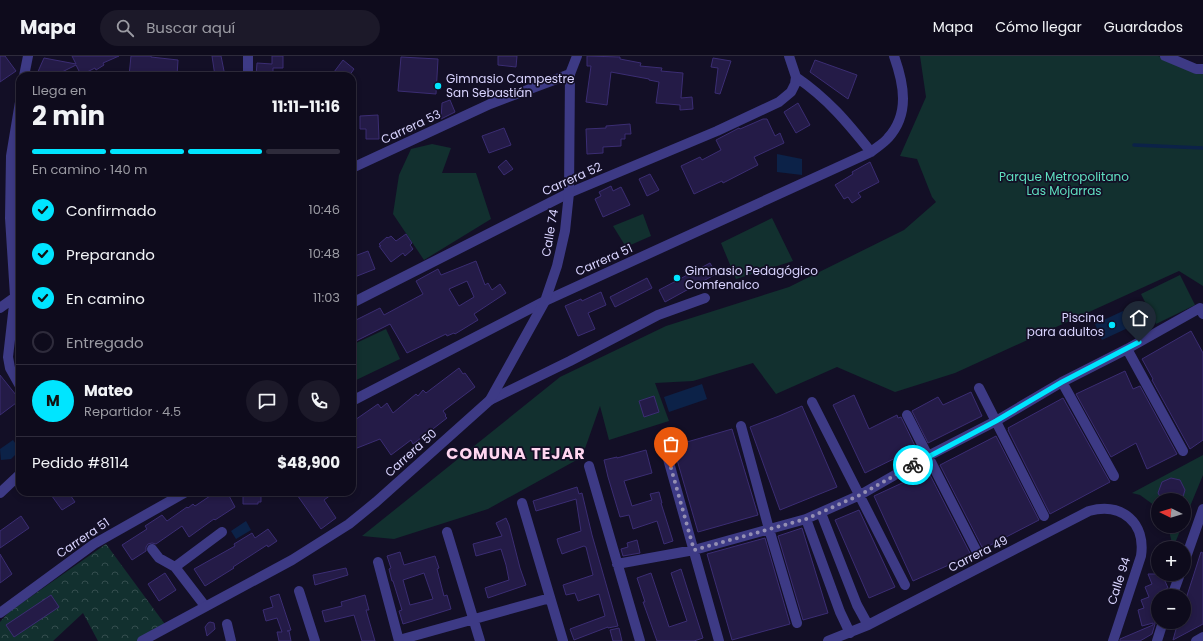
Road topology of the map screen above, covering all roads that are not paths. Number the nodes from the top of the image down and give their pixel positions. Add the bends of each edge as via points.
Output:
1 (28, 56) edge
2 (248, 56) edge
3 (577, 56) edge
4 (789, 56) edge
5 (894, 56) edge
6 (1165, 56) edge
7 (1186, 60) edge
8 (1203, 69) edge
9 (25, 72) edge
10 (248, 72) edge
11 (570, 74) junction
12 (796, 77) junction
13 (16, 126) edge
14 (871, 152) junction
15 (356, 166) edge
16 (569, 193) junction
17 (16, 284) edge
18 (16, 296) edge
19 (705, 298) dead end
20 (356, 301) edge
21 (545, 301) junction
22 (16, 302) edge
23 (0, 308) edge
24 (1203, 314) edge
25 (1127, 349) junction
26 (16, 379) edge
27 (1062, 382) junction
28 (979, 388) dead end
29 (356, 399) edge
30 (490, 400) junction
31 (812, 402) dead end
32 (907, 415) dead end
33 (996, 421) junction
34 (741, 426) dead end
35 (663, 441) dead end
36 (1183, 451) dead end
37 (928, 456) junction
38 (589, 466) dead end
39 (1114, 476) dead end
40 (16, 478) edge
41 (0, 493) edge
42 (860, 495) junction
43 (179, 496) edge
44 (522, 503) dead end
45 (1203, 509) edge
46 (821, 513) junction
47 (1044, 516) dead end
48 (806, 519) junction
49 (1137, 528) joint
50 (769, 529) junction
51 (222, 532) dead end
52 (447, 532) dead end
53 (1191, 543) edge
54 (152, 549) dead end
55 (694, 550) junction
56 (977, 552) dead end
57 (378, 562) dead end
58 (617, 564) junction
59 (176, 567) junction
60 (905, 585) dead end
61 (299, 591) dead end
62 (550, 598) junction
63 (205, 606) junction
64 (0, 614) edge
65 (474, 619) junction
66 (797, 623) dead end
67 (227, 624) dead end
68 (868, 625) junction
69 (1161, 629) edge
70 (850, 633) junction
71 (1203, 637) edge
72 (399, 640) edge
73 (142, 641) edge
74 (231, 641) edge
75 (315, 641) edge
76 (480, 641) edge
77 (563, 641) edge
78 (640, 641) edge
79 (719, 641) edge
80 (828, 641) edge
81 (1113, 641) edge
82 (1157, 641) edge
83 (1196, 641) edge

1 - 9 street
2 - 10 street
3 - 11 street, Calle 74
4 - 12 street
5 - 14 street, Carrera 51 via 902,83 902,115 888,139
6 - 7 street
7 - 8 street via 1196,69
11 - 15 street, Carrera 53 via 490,104
11 - 16 street, Calle 74
12 - 14 street via 836,110
12 - 16 street, Carrera 52 via 791,92 779,102
13 - 17 street via 11,156 10,218
14 - 21 street, Carrera 51
16 - 20 street, Carrera 52
16 - 21 street, Calle 74 via 565,231
18 - 23 street
19 - 30 street, Carrera 50 via 658,315
21 - 29 street, Carrera 51
21 - 30 street, Calle 74
22 - 26 street via 8,357
24 - 25 street via 1200,308
25 - 27 street
25 - 36 street
27 - 33 street
27 - 39 street
28 - 33 street
30 - 63 street, Carrera 50 via 348,524 292,560
31 - 42 street
32 - 37 street
33 - 37 street
33 - 47 street
34 - 50 street
35 - 55 street
37 - 42 street
37 - 56 street
38 - 58 street
40 - 41 street
42 - 46 street
42 - 60 street
43 - 64 street, Carrera 51 via 94,544
44 - 62 street
45 - 53 street
46 - 48 street
46 - 68 street via 857,605
48 - 50 street
48 - 70 street
49 - 68 street, Carrera 49 via 1126,515 1107,508 1089,511
49 - 81 street, Calle 94 via 1142,546 1140,556
50 - 55 street
50 - 66 street
51 - 59 street
52 - 65 street
54 - 59 street via 159,558
55 - 58 street
55 - 79 street
57 - 72 street
58 - 78 street
59 - 63 street
61 - 75 street
62 - 65 street
62 - 77 street
63 - 73 street, Carrera 50
65 - 72 street
65 - 76 street
67 - 74 street
68 - 70 street, Carrera 49
69 - 82 street
70 - 80 street, Carrera 49
71 - 83 street

